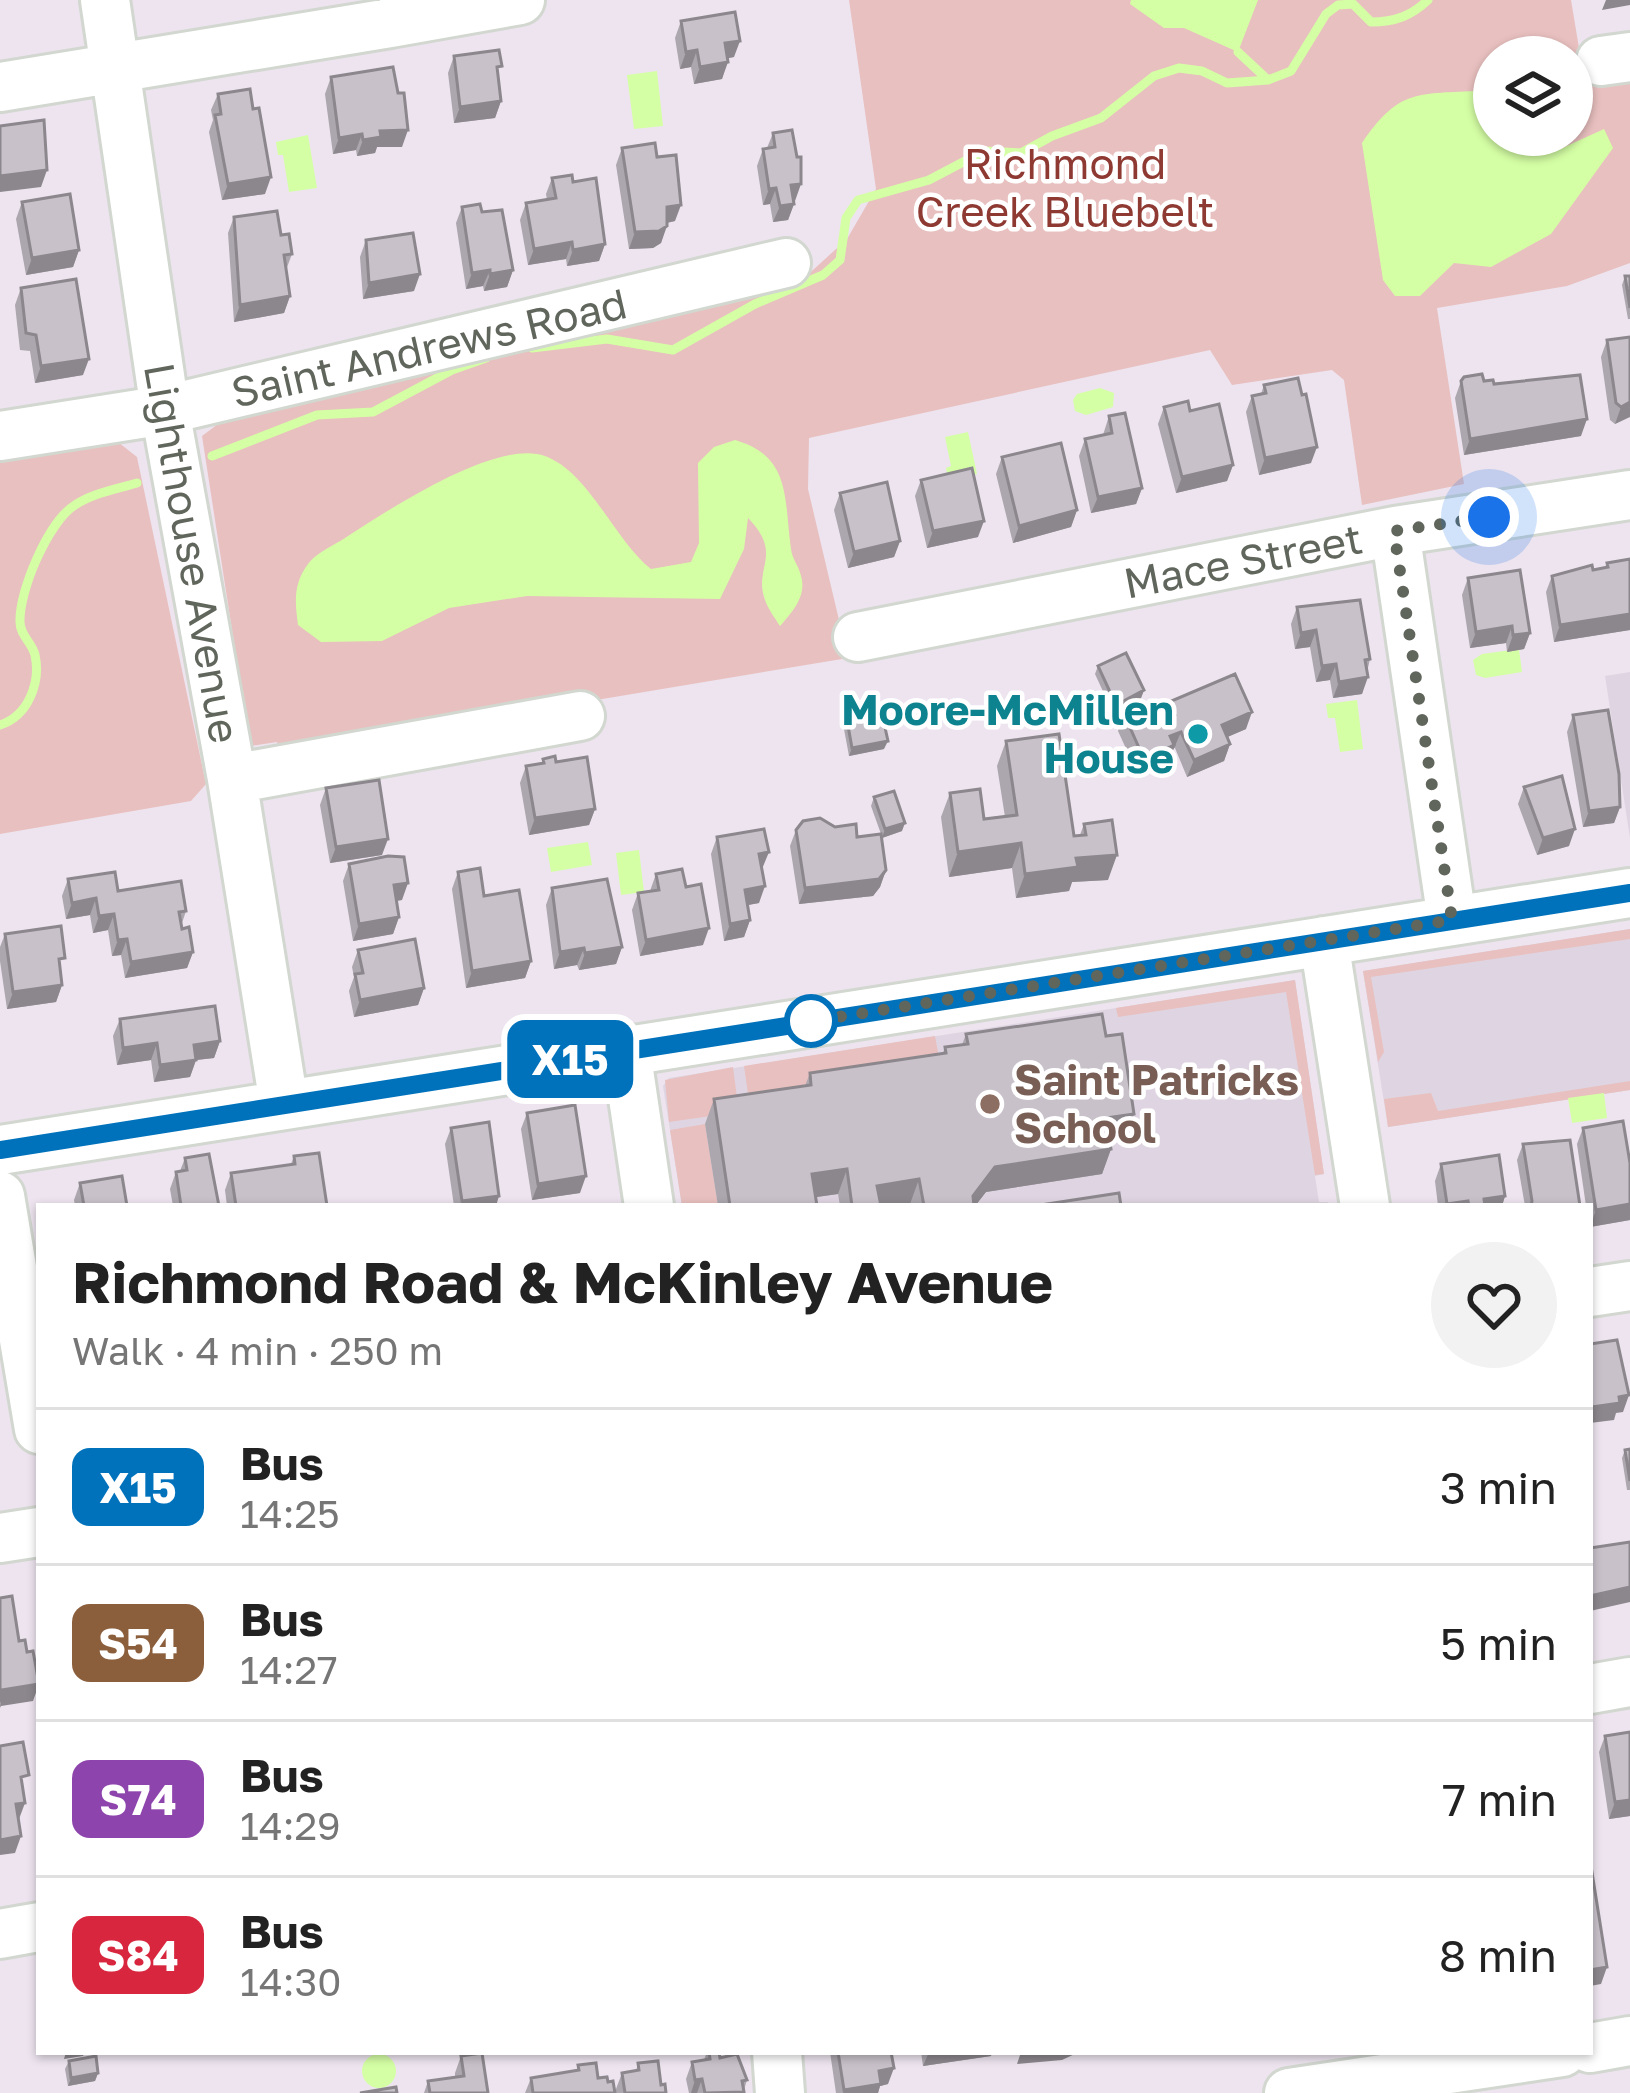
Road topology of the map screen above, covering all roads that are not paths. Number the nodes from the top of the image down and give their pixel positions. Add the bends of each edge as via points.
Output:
1 (105, 0) edge
2 (520, 0) edge
3 (405, 11) edge
4 (116, 68) junction
5 (0, 88) edge
6 (786, 263) dead end
7 (165, 410) junction
8 (0, 436) edge
9 (1630, 495) edge
10 (1394, 531) junction
11 (858, 637) dead end
12 (580, 716) dead end
13 (232, 779) junction
14 (1630, 893) edge
15 (1452, 920) junction
16 (1324, 941) junction
17 (626, 1050) junction
18 (284, 1104) junction
19 (0, 1150) edge
20 (0, 1196) edge
21 (649, 1203) edge
22 (1365, 1203) edge
23 (1630, 1286) edge
24 (1593, 1292) edge
25 (36, 1412) edge
26 (36, 1532) edge
27 (0, 1538) edge
28 (1630, 1682) edge
29 (1593, 1688) edge
30 (36, 1928) edge
31 (0, 1934) edge
32 (1630, 2042) edge
33 (1593, 2048) edge
34 (777, 2055) edge
35 (1550, 2055) edge
36 (1495, 2069) edge
37 (780, 2093) edge
38 (1289, 2093) edge

1 - 4 street, Lighthouse Avenue
2 - 3 street
3 - 4 street
4 - 5 street
4 - 7 street, Lighthouse Avenue
6 - 7 street, Saint Andrews Road
7 - 8 street, Saint Andrews Road
7 - 13 street, Lighthouse Avenue
9 - 10 street, Mace Street
10 - 11 street, Mace Street
10 - 15 street
12 - 13 street
13 - 18 street, Lighthouse Avenue
14 - 15 street
15 - 16 street
16 - 17 street
16 - 22 street
17 - 18 street
17 - 21 street
18 - 19 street
20 - 25 street
23 - 24 street
26 - 27 street
28 - 29 street
30 - 31 street
32 - 33 street
34 - 37 street
35 - 36 street
36 - 38 street

